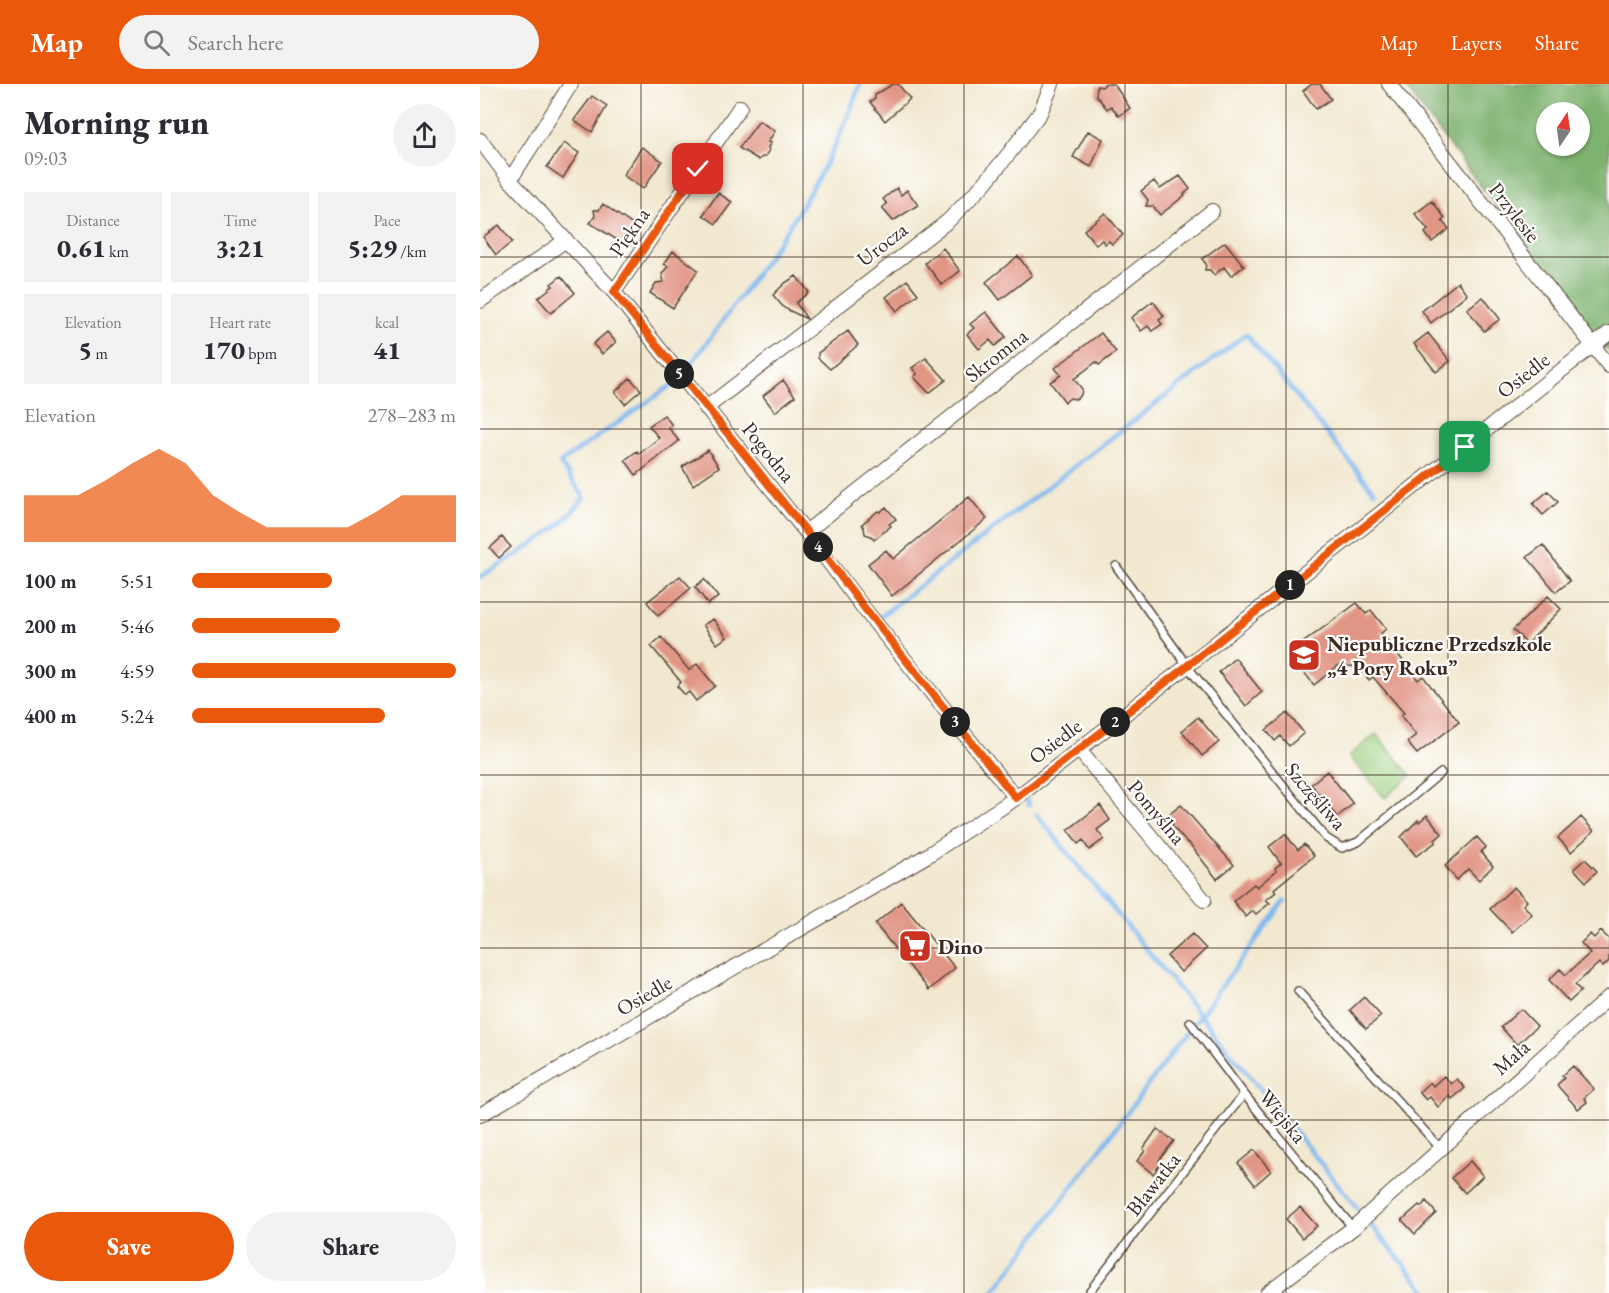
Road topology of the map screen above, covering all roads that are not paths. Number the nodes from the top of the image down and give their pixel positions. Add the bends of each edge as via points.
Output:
1 (571, 84) edge
2 (1052, 84) edge
3 (1389, 84) edge
4 (740, 107) dead end
5 (480, 140) edge
6 (510, 180) junction
7 (1212, 210) dead end
8 (566, 240) junction
9 (614, 292) junction
10 (480, 301) edge
11 (1609, 333) edge
12 (1593, 347) junction
13 (1609, 366) edge
14 (706, 408) junction
15 (806, 531) junction
16 (1116, 566) dead end
17 (1187, 666) junction
18 (1079, 750) junction
19 (1442, 773) dead end
20 (1016, 798) junction
21 (1204, 900) dead end
22 (1298, 991) dead end
23 (1609, 997) edge
24 (1190, 1023) dead end
25 (1244, 1094) junction
26 (480, 1115) edge
27 (1441, 1149) junction
28 (1353, 1228) junction
29 (1088, 1293) edge
30 (1267, 1293) edge

1 - 6 street
2 - 14 street, Urocza via 1040,113 984,184 948,220
3 - 12 street, Przylesie
4 - 9 street, Piękna
5 - 6 street, Pogodna
6 - 8 street, Pogodna
7 - 15 street, Skromna
8 - 9 street, Pogodna
8 - 10 street
9 - 14 street, Pogodna
11 - 12 street, Osiedle
12 - 13 street, Przylesie
12 - 17 street, Osiedle
14 - 15 street, Pogodna
15 - 20 street, Pogodna
16 - 17 lane
17 - 18 street, Osiedle
17 - 19 lane, Szczęśliwa via 1326,838 1342,848 1358,842
18 - 20 street, Osiedle
18 - 21 street, Pomyślna
20 - 26 street, Osiedle via 928,855
22 - 27 lane
23 - 27 street, Mała
24 - 25 lane, Wiejska
25 - 28 lane, Wiejska
25 - 29 lane, Bławatka
27 - 28 street, Mała
28 - 30 street, Mała

